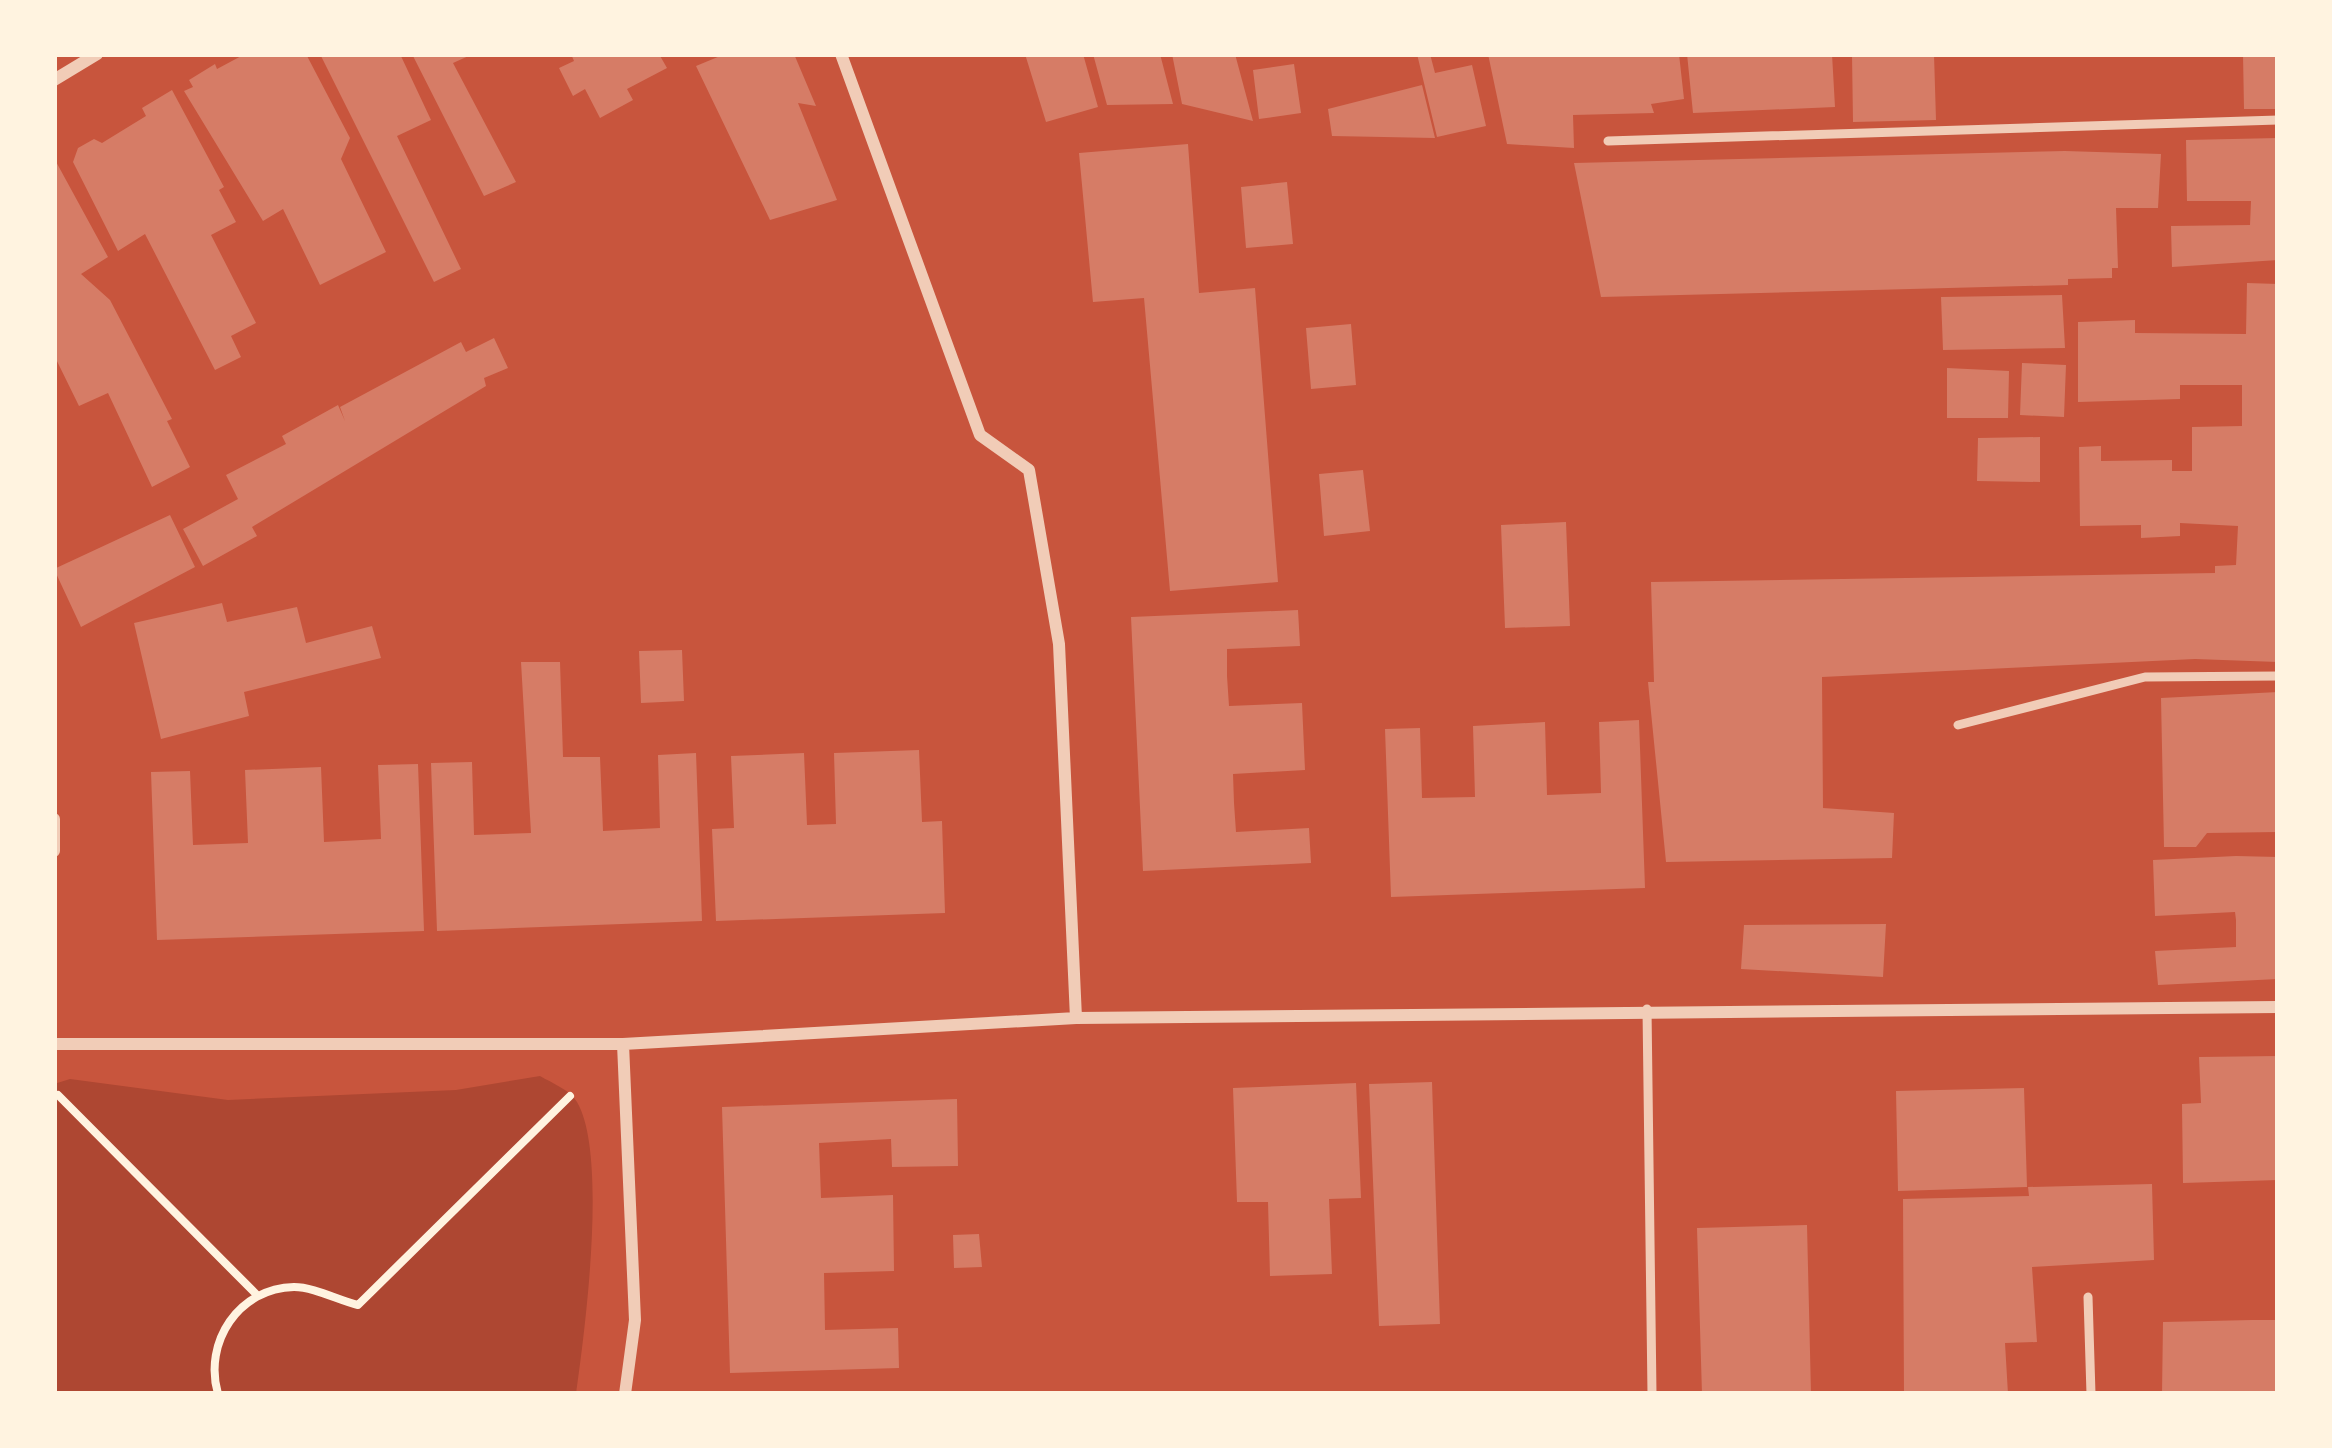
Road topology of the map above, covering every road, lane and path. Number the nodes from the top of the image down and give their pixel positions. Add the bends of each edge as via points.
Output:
1 (97, 54) edge
2 (841, 54) edge
3 (54, 80) edge
4 (2278, 120) edge
5 (1608, 141) dead end
6 (2278, 676) edge
7 (1958, 725) dead end
8 (54, 819) edge
9 (54, 851) edge
10 (2278, 1007) edge
11 (1647, 1010) junction
12 (1076, 1018) junction
13 (54, 1044) edge
14 (622, 1044) junction
15 (54, 1092) edge
16 (256, 1294) junction
17 (2088, 1297) dead end
18 (218, 1394) edge
19 (626, 1394) edge
20 (1652, 1394) edge
21 (2091, 1394) edge

1 - 3 street
2 - 12 street via 980,435 1030,470 1058,644
4 - 5 lane
6 - 7 lane via 2145,677
8 - 9 street
10 - 11 street
11 - 12 street
11 - 20 lane
12 - 14 street
13 - 14 street
14 - 16 path via 358,1305 298,1287
14 - 19 street via 635,1320
15 - 16 path
16 - 18 path via 227,1322 214,1355
17 - 21 lane

